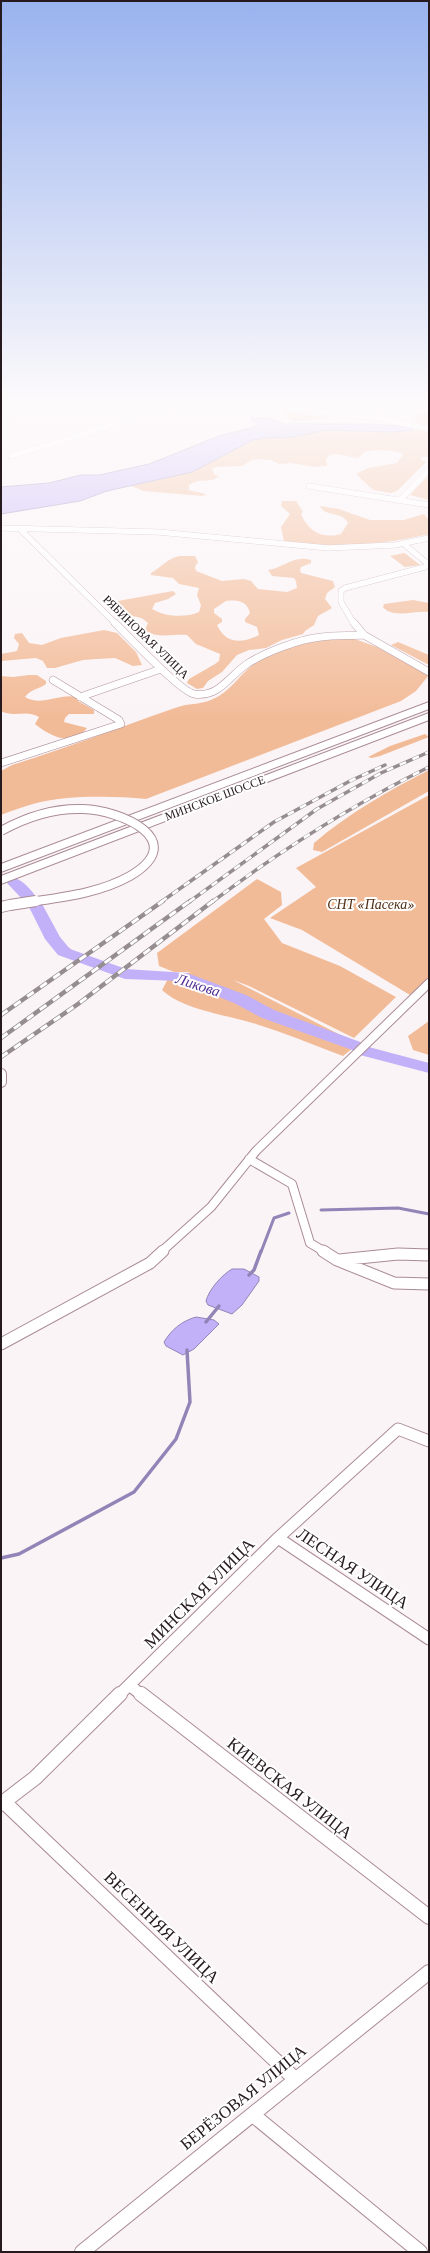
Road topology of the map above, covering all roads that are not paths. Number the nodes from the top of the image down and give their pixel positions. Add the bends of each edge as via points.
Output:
1 (1, 528) edge
2 (21, 530) junction
3 (429, 538) edge
4 (404, 544) junction
5 (364, 635) junction
6 (160, 669) junction
7 (429, 672) edge
8 (53, 680) dead end
9 (80, 697) junction
10 (429, 707) edge
11 (1, 763) edge
12 (1, 831) edge
13 (6, 866) edge
14 (1, 880) edge
15 (6, 906) edge
16 (429, 983) edge
17 (1, 1074) edge
18 (1, 1082) edge
19 (249, 1160) junction
20 (429, 1255) edge
21 (337, 1260) junction
22 (429, 1284) edge
23 (1, 1344) edge
24 (427, 1438) edge
25 (278, 1538) junction
26 (429, 1639) edge
27 (129, 1685) junction
28 (2, 1803) edge
29 (429, 1917) edge
30 (429, 1972) edge
31 (295, 2080) junction
32 (253, 2115) junction
33 (82, 2252) edge
34 (420, 2252) edge

1 - 2 street
2 - 4 street via 159,532 339,549
2 - 6 street, РЯБИНОВАЯ УЛИЦА
3 - 4 street
4 - 5 street via 428,564 341,591 340,600 346,612
5 - 6 street, РЯБИНОВАЯ УЛИЦА via 320,637 282,648 247,664 218,690 204,694 188,692
5 - 7 street
6 - 9 street
8 - 9 street
9 - 11 street via 120,720 121,724
10 - 13 highway, МИНСКОЕ ШОССЕ
10 - 14 highway, МИНСКОЕ ШОССЕ
12 - 15 street, bridge via 22,820 47,812 91,809 117,814 136,822 150,835 153,844 147,861 119,880 85,891
16 - 19 street
17 - 18 street
19 - 21 street via 292,1184 310,1243
19 - 23 street via 211,1207 150,1263
20 - 21 street via 398,1254
21 - 22 street via 394,1283
24 - 25 street, МИНСКАЯ УЛИЦА via 398,1429
25 - 26 street, ЛЕСНАЯ УЛИЦА
25 - 27 street, МИНСКАЯ УЛИЦА
27 - 28 street, МИНСКАЯ УЛИЦА via 35,1778
27 - 29 street, КИЕВСКАЯ УЛИЦА
28 - 31 street, ВЕСЕННЯЯ УЛИЦА
30 - 31 street, БЕРЁЗОВАЯ УЛИЦА
31 - 32 street, БЕРЁЗОВАЯ УЛИЦА
32 - 33 street, БЕРЁЗОВАЯ УЛИЦА
32 - 34 street

